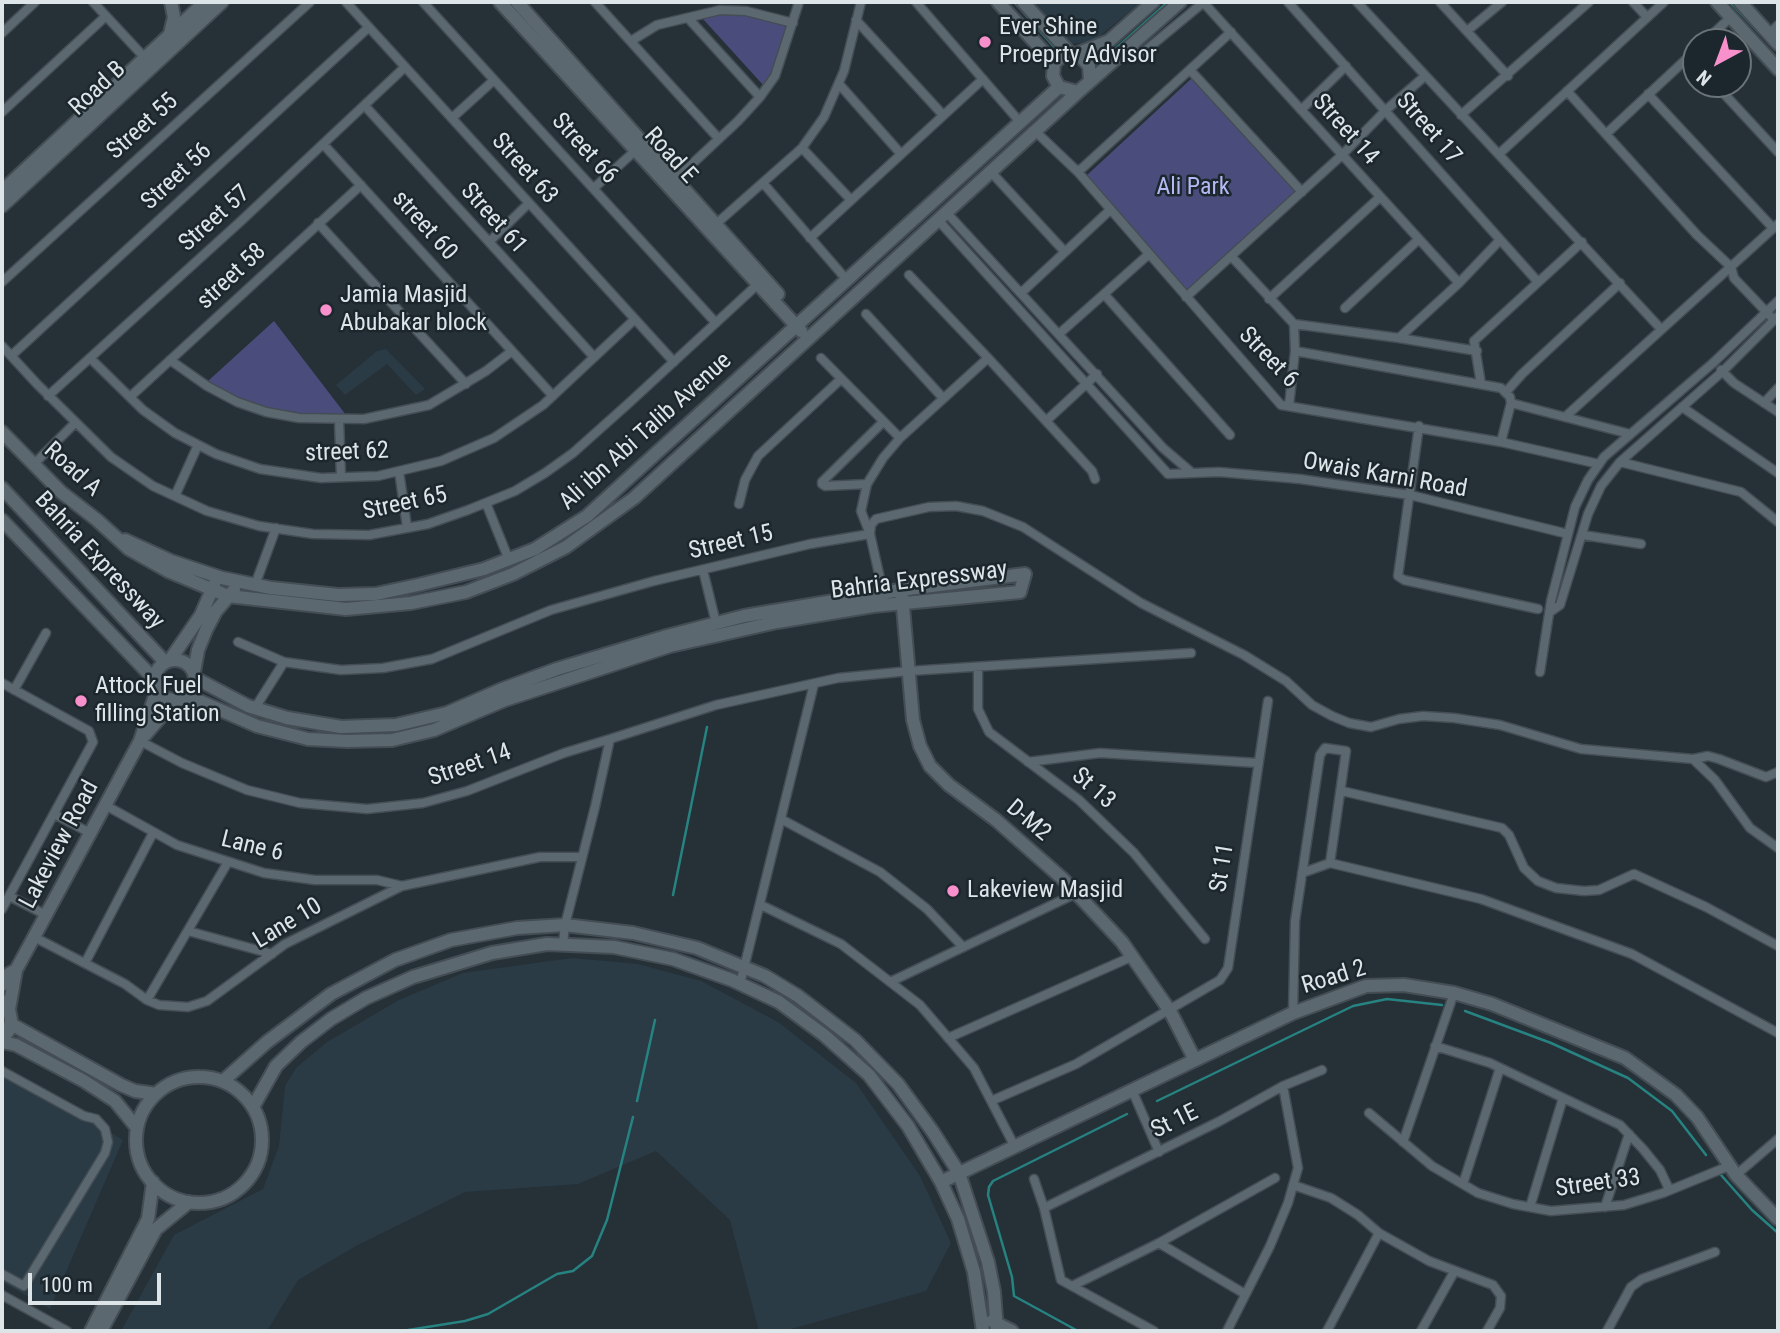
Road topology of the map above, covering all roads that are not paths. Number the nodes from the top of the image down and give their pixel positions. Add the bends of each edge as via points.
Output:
1 (19, 2) edge
2 (35, 2) edge
3 (93, 2) edge
4 (172, 2) edge
5 (222, 2) edge
6 (310, 2) edge
7 (346, 2) edge
8 (423, 2) edge
9 (500, 2) edge
10 (517, 2) edge
11 (595, 2) edge
12 (799, 2) edge
13 (861, 2) edge
14 (916, 2) edge
15 (998, 2) edge
16 (1023, 2) edge
17 (1153, 2) edge
18 (1180, 2) edge
19 (1204, 2) edge
20 (1288, 2) edge
21 (1357, 2) edge
22 (1440, 2) edge
23 (1502, 2) edge
24 (1590, 2) edge
25 (1633, 2) edge
26 (1664, 2) edge
27 (1717, 2) edge
28 (1740, 2) edge
29 (26, 10) junction
30 (196, 13) edge
31 (106, 16) junction
32 (1647, 17) junction
33 (688, 18) junction
34 (1731, 18) junction
35 (856, 20) junction
36 (793, 23) junction
37 (369, 27) junction
38 (1720, 28) edge
39 (1231, 32) junction
40 (1467, 32) junction
41 (2, 33) edge
42 (170, 35) junction
43 (1776, 38) edge
44 (631, 41) junction
45 (1129, 47) junction
46 (1761, 50) junction
47 (1073, 54) junction
48 (145, 58) junction
49 (1682, 63) edge
50 (1054, 64) junction
51 (1346, 66) junction
52 (405, 67) junction
53 (1778, 69) edge
54 (1190, 70) junction
55 (1425, 76) junction
56 (1508, 76) junction
57 (494, 79) junction
58 (983, 79) junction
59 (1090, 80) junction
60 (839, 83) junction
61 (1059, 87) junction
62 (1567, 91) junction
63 (1078, 92) junction
64 (1648, 94) junction
65 (760, 97) junction
66 (1728, 98) edge
67 (365, 106) junction
68 (1301, 110) junction
69 (1386, 110) junction
70 (2, 112) edge
71 (943, 115) junction
72 (1461, 115) junction
73 (452, 118) junction
74 (1020, 122) junction
75 (1036, 132) junction
76 (1606, 134) junction
77 (719, 139) junction
78 (324, 145) junction
79 (802, 148) junction
80 (636, 150) junction
81 (1778, 152) edge
82 (901, 154) junction
83 (1499, 154) junction
84 (1342, 155) junction
85 (991, 172) junction
86 (1078, 172) junction
87 (676, 179) junction
88 (763, 183) junction
89 (360, 185) junction
90 (594, 188) junction
91 (2, 191) edge
92 (1302, 192) junction
93 (1380, 197) junction
94 (851, 200) junction
95 (529, 203) junction
96 (2, 206) edge
97 (1109, 211) junction
98 (942, 216) junction
99 (318, 223) junction
100 (716, 225) junction
101 (1776, 226) edge
102 (810, 238) junction
103 (1419, 239) junction
104 (1500, 240) junction
105 (489, 242) junction
106 (1582, 242) junction
107 (1065, 252) junction
108 (1149, 254) junction
109 (1231, 256) junction
110 (1731, 267) junction
111 (909, 275) dead end
112 (846, 279) junction
113 (2, 282) edge
114 (1538, 282) junction
115 (1459, 283) junction
116 (1620, 283) junction
117 (758, 284) junction
118 (1021, 293) junction
119 (1104, 294) junction
120 (1186, 297) junction
121 (1269, 299) junction
122 (1778, 301) edge
123 (1345, 308) dead end
124 (1766, 312) junction
125 (866, 314) dead end
126 (1776, 318) edge
127 (635, 319) junction
128 (716, 323) junction
129 (799, 323) junction
130 (1294, 324) junction
131 (1661, 329) junction
132 (1059, 334) junction
133 (811, 337) junction
134 (1399, 338) junction
135 (2, 346) edge
136 (512, 351) junction
137 (1295, 351) junction
138 (1476, 351) junction
139 (11, 356) junction
140 (594, 357) junction
141 (90, 358) junction
142 (821, 358) dead end
143 (988, 358) junction
144 (170, 360) junction
145 (674, 362) junction
146 (1713, 363) junction
147 (1723, 371) junction
148 (1097, 374) junction
149 (841, 379) junction
150 (1086, 383) junction
151 (466, 384) junction
152 (1481, 384) junction
153 (1778, 388) edge
154 (1506, 392) junction
155 (48, 396) junction
156 (553, 396) junction
157 (130, 397) junction
158 (943, 398) junction
159 (1511, 403) junction
160 (1764, 403) junction
161 (1289, 406) junction
162 (1682, 407) junction
163 (1778, 412) edge
164 (1565, 417) junction
165 (339, 419) junction
166 (1046, 421) junction
167 (883, 422) junction
168 (75, 423) junction
169 (1419, 426) junction
170 (2, 432) edge
171 (1630, 434) junction
172 (1230, 435) dead end
173 (900, 438) junction
174 (1501, 442) junction
175 (198, 444) junction
176 (1620, 462) junction
177 (1599, 464) junction
178 (33, 465) junction
179 (399, 471) junction
180 (1192, 473) junction
181 (1778, 473) edge
182 (341, 477) junction
183 (1095, 480) dead end
184 (867, 484) junction
185 (2, 488) edge
186 (1410, 495) junction
187 (176, 496) junction
188 (485, 503) junction
189 (739, 504) dead end
190 (2, 520) edge
191 (1778, 522) edge
192 (407, 527) junction
193 (276, 528) junction
194 (870, 534) junction
195 (1568, 534) junction
196 (1583, 535) junction
197 (117, 538) junction
198 (1641, 544) dead end
199 (509, 560) junction
200 (703, 570) junction
201 (217, 577) junction
202 (241, 582) junction
203 (255, 585) junction
204 (212, 590) junction
205 (901, 590) junction
206 (228, 596) junction
207 (884, 599) junction
208 (903, 603) junction
209 (1538, 609) dead end
210 (1550, 612) junction
211 (716, 624) junction
212 (46, 633) dead end
213 (238, 642) dead end
214 (1191, 653) dead end
215 (168, 661) junction
216 (284, 662) junction
217 (978, 667) junction
218 (909, 671) junction
219 (1540, 672) dead end
220 (194, 675) junction
221 (2, 683) edge
222 (155, 683) junction
223 (814, 684) junction
224 (13, 690) junction
225 (179, 699) junction
226 (1268, 701) dead end
227 (255, 708) junction
228 (610, 738) junction
229 (140, 741) junction
230 (1693, 759) junction
231 (1028, 762) junction
232 (1258, 763) junction
233 (1778, 772) edge
234 (1342, 791) junction
235 (105, 805) junction
236 (54, 814) junction
237 (781, 819) junction
238 (153, 833) junction
239 (90, 834) junction
240 (1778, 848) edge
241 (581, 857) junction
242 (228, 862) junction
243 (1330, 863) junction
244 (1302, 873) junction
245 (402, 886) junction
246 (1077, 893) junction
247 (9, 896) junction
248 (761, 905) junction
249 (2, 909) edge
250 (46, 915) junction
251 (565, 925) junction
252 (188, 931) junction
253 (34, 937) junction
254 (1205, 939) dead end
255 (563, 944) junction
256 (1778, 946) edge
257 (963, 947) junction
258 (272, 954) junction
259 (1131, 957) junction
260 (85, 963) junction
261 (745, 967) junction
262 (16, 970) junction
263 (890, 982) junction
264 (740, 984) junction
265 (2, 985) edge
266 (1454, 993) junction
267 (147, 1000) junction
268 (5, 1005) edge
269 (1170, 1011) junction
270 (1293, 1013) junction
271 (11, 1024) junction
272 (1778, 1033) edge
273 (948, 1038) junction
274 (2, 1040) edge
275 (1435, 1046) junction
276 (1195, 1060) junction
277 (1500, 1068) junction
278 (1322, 1070) dead end
279 (2, 1071) edge
280 (223, 1081) junction
281 (1283, 1086) junction
282 (1132, 1090) junction
283 (156, 1094) junction
284 (1563, 1098) junction
285 (991, 1101) junction
286 (253, 1107) junction
287 (1369, 1113) dead end
288 (137, 1128) junction
289 (1629, 1134) junction
290 (1778, 1139) edge
291 (1403, 1142) junction
292 (1015, 1147) junction
293 (1770, 1148) junction
294 (1159, 1152) junction
295 (1778, 1153) edge
296 (1732, 1170) junction
297 (959, 1173) junction
298 (1275, 1178) dead end
299 (1034, 1179) dead end
300 (153, 1182) junction
301 (941, 1182) junction
302 (1463, 1184) junction
303 (1293, 1185) junction
304 (1669, 1189) junction
305 (189, 1202) junction
306 (1530, 1207) junction
307 (1605, 1207) junction
308 (1044, 1208) junction
309 (1778, 1219) edge
310 (1379, 1233) junction
311 (1159, 1243) junction
312 (1714, 1252) dead end
313 (1454, 1272) junction
314 (2, 1274) edge
315 (1072, 1286) junction
316 (1245, 1294) junction
317 (2, 1295) edge
318 (982, 1316) junction
319 (997, 1327) edge
320 (67, 1331) edge
321 (91, 1331) edge
322 (101, 1331) edge
323 (982, 1331) edge
324 (1012, 1331) edge
325 (1154, 1331) edge
326 (1227, 1331) edge
327 (1327, 1331) edge
328 (1421, 1331) edge
329 (1487, 1331) edge
330 (1607, 1331) edge

1 - 29 street
2 - 29 street
3 - 31 street
4 - 30 main road
4 - 42 main road
5 - 30 main road, Road B
6 - 113 street, Street 55
7 - 37 street, Street 63
8 - 57 street, Street 66
9 - 80 main road, Road E
10 - 87 main road, Road E
11 - 44 street
12 - 36 street
13 - 35 street
14 - 58 street
15 - 50 main road
16 - 47 main road
17 - 47 main road via 1109,41
18 - 45 main road
19 - 39 street, Street 14
19 - 45 street via 1146,50 1139,53
20 - 51 street, Street 17
21 - 55 street
22 - 40 street
23 - 40 street
24 - 56 street
25 - 32 street
26 - 32 street
27 - 34 main road
28 - 43 main road
29 - 41 street
30 - 42 main road, Road B
30 - 96 main road, Road B
31 - 48 street
31 - 70 street
32 - 62 street
33 - 36 street via 720,10 746,11
33 - 44 street via 657,24
33 - 65 street
34 - 38 street
34 - 46 main road
35 - 60 street
35 - 71 street
36 - 65 street via 775,76
37 - 52 street, Street 63
37 - 139 street, Street 56
39 - 54 street
39 - 68 street, Street 14
40 - 56 street
42 - 48 main road, Road B
43 - 46 main road
44 - 77 street
45 - 59 main road
46 - 53 main road
47 - 50 main road via 1063,55
47 - 59 main road via 1086,61
48 - 91 main road, Road B
49 - 64 street
50 - 61 main road via 1053,76
51 - 68 street
51 - 69 street, Street 17
52 - 67 street, Street 57
52 - 73 street, Street 63
54 - 86 street
54 - 92 street
55 - 69 street
55 - 72 street
56 - 72 street
57 - 73 street
57 - 90 street, Street 66
58 - 71 street
58 - 74 street
59 - 63 main road
60 - 79 street via 824,117
60 - 82 street
61 - 63 main road
61 - 74 main road, Ali ibn Abi Talib Avenue
62 - 76 street
62 - 83 street
63 - 75 main road, Ali ibn Abi Talib Avenue
64 - 76 street
64 - 101 street
65 - 77 street
66 - 81 street
67 - 78 street, Street 57
67 - 105 street, Street 61
68 - 84 street, Street 14
69 - 84 street
69 - 104 street, Street 17
71 - 82 street
72 - 83 street
73 - 95 street, Street 63
74 - 112 main road, Ali ibn Abi Talib Avenue
75 - 85 main road, Ali ibn Abi Talib Avenue
75 - 86 street, Street 6
76 - 110 street
77 - 87 street
78 - 89 street, street 60
78 - 141 street, Street 57
79 - 88 street
79 - 94 street
80 - 90 street
80 - 117 main road, Road E
82 - 94 street
83 - 106 street
84 - 92 street
84 - 93 street, Street 14
85 - 98 main road, Ali ibn Abi Talib Avenue
85 - 107 street
86 - 97 street, Street 6
87 - 100 main road, Road E
88 - 100 street
88 - 102 street
89 - 99 street, street 58
89 - 136 street, street 60
90 - 128 street, Street 66
92 - 109 street
93 - 103 street, Street 14
93 - 121 street
94 - 102 street
95 - 105 street
95 - 127 street, Street 63
97 - 107 street
97 - 108 street, Street 6
98 - 118 street
98 - 133 main road, Ali ibn Abi Talib Avenue
98 - 150 street, Owais Karni Road
99 - 144 street, street 58
99 - 151 street
100 - 129 main road, Road E
101 - 110 street
102 - 112 street
103 - 115 street, Street 14
103 - 123 street
104 - 114 street, Street 17
104 - 115 street
105 - 140 street, Street 61
106 - 114 street
106 - 116 street
107 - 118 street
108 - 119 street
108 - 120 street, Street 6
109 - 120 street
109 - 121 street
110 - 124 street via 1734,278
110 - 131 street
111 - 143 street
112 - 129 main road, Ali ibn Abi Talib Avenue
114 - 138 street via 1474,341
115 - 134 street
116 - 131 street
116 - 154 street
117 - 128 street, Street 65
117 - 129 main road, Road E
118 - 132 street
119 - 132 street
119 - 172 street
120 - 161 street, Street 6 via 1281,405
121 - 130 street
122 - 124 street
124 - 126 street
124 - 146 street
125 - 158 street
126 - 147 street
127 - 140 street, street 62
127 - 145 street, Street 63
128 - 145 street, Street 65
129 - 133 main road, Road E
129 - 199 main road, Ali ibn Abi Talib Avenue via 587,516
130 - 134 street
130 - 137 street
131 - 164 street
132 - 148 street
133 - 206 main road, Ali ibn Abi Talib Avenue via 634,498 566,547 513,574 466,592 346,609
134 - 138 street
135 - 139 street, Street 65
136 - 151 street
136 - 156 street, street 60
137 - 152 street
137 - 161 street
138 - 152 street
139 - 155 street, Street 65
140 - 156 street, street 62
141 - 155 street, Street 57
141 - 157 street, street 62
142 - 149 street
143 - 158 street
143 - 166 street
144 - 157 street, street 58
144 - 165 street via 237,402 299,418
145 - 188 street, Street 65 via 573,453 515,491
146 - 147 street
146 - 171 street
147 - 160 street
147 - 162 street
148 - 150 street
148 - 180 street via 1163,448
149 - 167 street
149 - 189 street via 758,456
150 - 166 street
150 - 180 street, Owais Karni Road via 1168,474
151 - 165 street via 429,405 364,419
152 - 154 street
153 - 160 street
154 - 159 street
155 - 168 street, Street 65
156 - 179 street, street 62 via 494,438 441,461
157 - 175 street, street 62 via 165,426
158 - 173 street
159 - 164 street
159 - 174 street
160 - 163 street
161 - 169 street, Street 6
162 - 176 street
162 - 181 street
164 - 171 street
165 - 182 street
166 - 183 street
167 - 173 street
167 - 184 street via 822,482 825,486
168 - 178 street
168 - 187 street, Street 65 via 111,457
169 - 174 street, Street 6
169 - 186 street
170 - 178 main road, Road A
171 - 177 street
173 - 184 street
174 - 177 street, Street 6
175 - 182 street, street 62 via 260,469
175 - 187 street
176 - 191 street via 1741,492
176 - 196 street via 1601,486
177 - 195 street via 1575,507
178 - 197 main road, Road A
179 - 182 street, street 62
179 - 192 street
180 - 186 street, Owais Karni Road via 1300,479
184 - 194 street via 861,511
185 - 215 main road, Bahria Expressway
186 - 195 street, Owais Karni Road
186 - 209 street via 1398,576
187 - 193 street, Street 65 via 207,511
188 - 192 street, Street 65
188 - 199 street
190 - 222 main road, Bahria Expressway
192 - 193 street, Street 65 via 369,535
193 - 203 street
194 - 200 street, Street 15
194 - 207 street
194 - 230 street via 876,519 893,514 943,507 983,511 1023,527 1141,603 1244,655 1286,681 1312,705 1349,723 1371,727 1423,716 1454,718 1500,725 1581,749
195 - 210 street
196 - 198 street
196 - 210 street via 1560,605
197 - 201 main road, Ali ibn Abi Talib Avenue
197 - 204 main road, Ali ibn Abi Talib Avenue via 167,571
199 - 203 main road, Ali ibn Abi Talib Avenue via 376,594 338,595
200 - 211 street
200 - 216 street, Street 15 via 551,610 432,659 341,670
201 - 202 main road, Ali ibn Abi Talib Avenue
201 - 204 main road
202 - 203 main road, Ali ibn Abi Talib Avenue
202 - 206 main road
204 - 206 main road, Ali ibn Abi Talib Avenue
204 - 215 main road via 201,615
205 - 207 main road, Bahria Expressway
205 - 208 main road, D-M2
205 - 208 main road, Bahria Expressway via 1025,574 1020,592
206 - 220 main road via 206,630
207 - 208 main road, Bahria Expressway
207 - 211 main road, Bahria Expressway via 744,616
207 - 225 main road, Bahria Expressway via 670,646 505,700 434,730 393,740 308,738 257,726 195,699
208 - 218 main road, D-M2
210 - 219 street
211 - 227 main road, Bahria Expressway via 557,669 447,713 396,725 341,727
212 - 224 street
213 - 216 street, Street 15
214 - 217 street, Street 14
215 - 220 main road via 182,661
215 - 222 main road via 158,669
216 - 227 street
217 - 218 street, Street 14
217 - 231 street, St 13 via 978,709 989,732
218 - 223 street, Street 14
218 - 246 main road, D-M2 via 913,720 930,766
220 - 225 main road via 190,693
220 - 227 main road, Bahria Expressway
221 - 224 street
222 - 225 main road via 163,696
222 - 229 main road
223 - 228 street, Street 14 via 716,705
223 - 237 street
224 - 236 street via 92,736 93,742
225 - 229 main road
226 - 232 street, St 11
228 - 229 street, Street 14 via 467,791 423,803 367,809 300,803 247,790
228 - 241 street
229 - 235 main road, Lakeview Road
230 - 233 street via 1708,756 1766,777
230 - 240 street via 1715,779 1750,828
231 - 232 street via 1100,753
231 - 254 street, St 13 via 1079,800 1134,853
232 - 269 street, St 11 via 1228,968 1220,980
234 - 243 street
234 - 244 street via 1346,751 1325,748 1320,755
234 - 256 street via 1502,828 1524,868 1538,881 1556,888 1599,890 1633,874 1706,906
235 - 238 street, Lane 6
235 - 239 main road, Lakeview Road
236 - 239 street
236 - 247 street
237 - 248 street
237 - 257 street via 880,872 927,909
238 - 242 street, Lane 6
238 - 260 street
239 - 250 main road, Lakeview Road
241 - 245 street, Lane 10 via 540,857
241 - 251 street
242 - 245 street, Lane 6 via 264,873 316,880 377,880
242 - 252 street
243 - 244 street
243 - 272 street via 1481,899 1564,928 1632,954
244 - 270 street via 1295,921
245 - 258 street, Lane 10
246 - 257 street
246 - 259 main road, D-M2
247 - 249 street
247 - 250 street
248 - 261 street
248 - 263 street via 841,944
250 - 253 main road, Lakeview Road
251 - 255 street
251 - 261 main road via 659,938
251 - 280 main road via 481,934 394,960 331,994
252 - 258 street
252 - 267 street
253 - 260 street, Lane 10
253 - 262 main road, Lakeview Road
255 - 264 main road via 646,952
255 - 286 main road via 455,962 366,998 331,1019 285,1058
257 - 263 street
258 - 267 street, Lane 10 via 207,1001 188,1007
259 - 269 main road, D-M2
259 - 273 street
260 - 267 street, Lane 10
261 - 264 street
261 - 297 main road via 798,996 855,1040 898,1084
262 - 265 main road
262 - 268 main road
263 - 273 street via 920,1005
264 - 301 main road via 779,1002 869,1075 908,1126
266 - 270 main road, Road 2 via 1404,985 1366,986
266 - 275 street
266 - 296 main road, Road 2 via 1538,1021 1625,1058 1697,1117
268 - 271 main road
269 - 276 main road, D-M2
269 - 285 street, St 11 via 1076,1064
270 - 276 main road, Road 2
271 - 274 main road
271 - 283 main road via 121,1085
273 - 285 street via 974,1068
274 - 288 main road via 115,1101
275 - 277 street
275 - 291 street
276 - 282 main road, Road 2
277 - 284 street
277 - 302 street
278 - 281 street, St 1E
279 - 314 street via 96,1119 108,1142 24,1286
280 - 283 main road via 187,1077
280 - 286 main road
281 - 294 street, St 1E
281 - 303 street via 1298,1168
282 - 292 main road, Road 2
282 - 294 street
283 - 288 main road
284 - 289 street via 1620,1125
284 - 306 street
285 - 292 street
286 - 305 main road via 263,1137 256,1168 241,1187 221,1199
287 - 291 street, Street 33
288 - 300 main road via 139,1157
289 - 304 street via 1660,1170
289 - 307 street
290 - 293 street, Street 33
291 - 302 street, Street 33
292 - 297 main road, Road 2
293 - 295 street
293 - 296 street, Street 33
294 - 308 street, St 1E
296 - 304 street, Street 33
296 - 309 main road, Road 2
297 - 301 main road, Road 2
297 - 319 main road via 988,1262
298 - 311 street
299 - 308 street
300 - 305 main road via 169,1195
300 - 321 main road via 148,1219
301 - 318 main road via 958,1219
302 - 306 street, Street 33 via 1478,1193
303 - 310 street via 1331,1198
303 - 316 street via 1270,1246
304 - 307 street, Street 33
305 - 322 main road via 156,1229
306 - 307 street, Street 33 via 1551,1211
308 - 315 street via 1061,1280
310 - 313 street
310 - 327 street
311 - 315 street
311 - 316 street
312 - 330 street via 1631,1287
313 - 328 street
313 - 329 street via 1493,1285 1501,1296 1500,1308
315 - 325 street
316 - 326 street
317 - 320 street
318 - 319 main road
318 - 323 main road
319 - 324 main road

